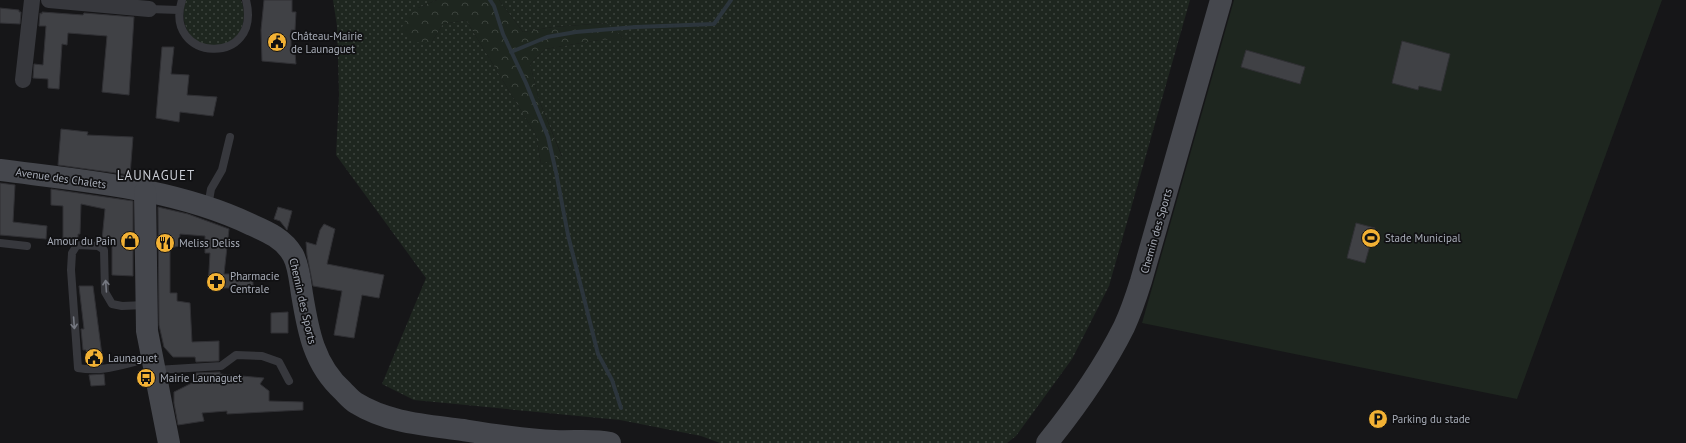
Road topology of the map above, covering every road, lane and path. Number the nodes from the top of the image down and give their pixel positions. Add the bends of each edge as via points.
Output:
1 (32, 0) edge
2 (49, 0) edge
3 (182, 0) edge
4 (246, 0) edge
5 (1221, 0) edge
6 (149, 9) joint
7 (179, 10) junction
8 (23, 80) dead end
9 (230, 137) dead end
10 (0, 170) edge
11 (145, 192) junction
12 (207, 207) junction
13 (0, 243) edge
14 (27, 246) dead end
15 (146, 305) junction
16 (153, 364) junction
17 (289, 381) dead end
18 (168, 443) edge
19 (610, 443) edge
20 (1048, 443) edge

1 - 8 street
2 - 6 street
3 - 7 lane
4 - 7 lane via 249,12 248,25 241,37 232,45 219,49 206,49 194,44 185,35 180,23
5 - 20 street, Chemin des Sports via 1132,309 1102,366
6 - 7 lane
9 - 12 lane via 222,170 210,189
10 - 11 street, Avenue des Chalets via 121,186
11 - 12 street, Chemin des Sports
11 - 15 street
12 - 19 street, Chemin des Sports via 239,218 272,234 285,244 296,262 314,349 322,367 335,384 356,403 380,415 404,422 521,439
13 - 14 lane
15 - 16 street via 147,331
15 -> 16 lane via 112,304 106,292 104,250 98,246 77,245 72,253 71,270 78,368 111,369 130,362
16 - 17 lane via 221,366 236,355 262,356 279,362
16 - 18 street

